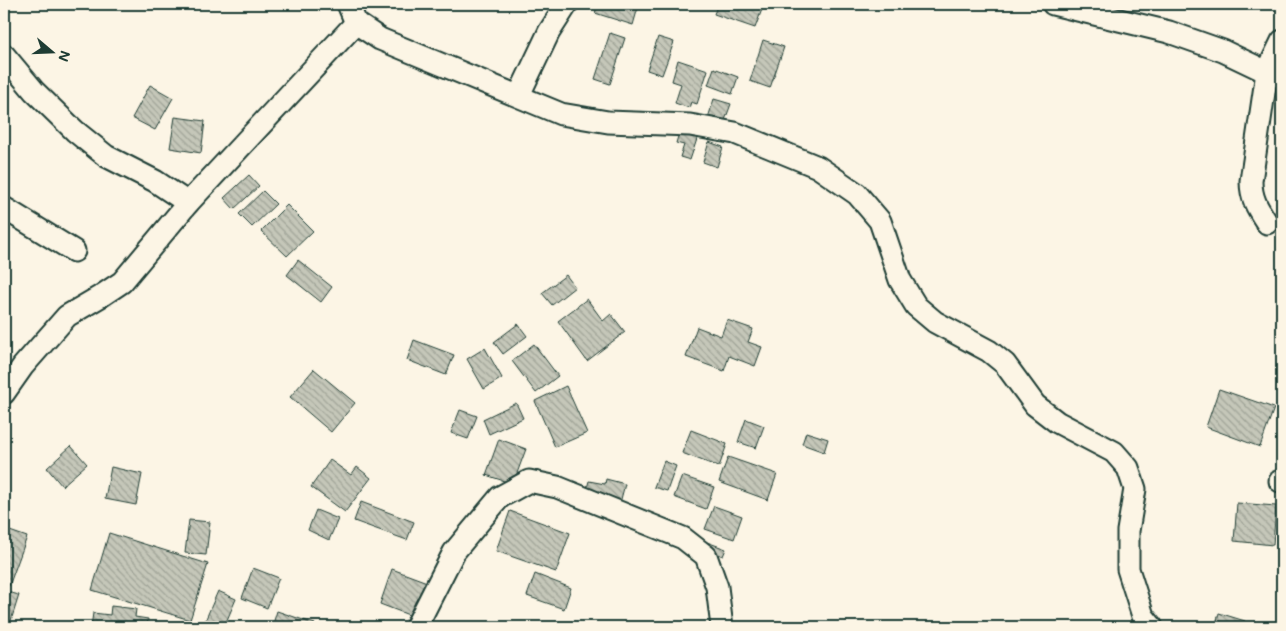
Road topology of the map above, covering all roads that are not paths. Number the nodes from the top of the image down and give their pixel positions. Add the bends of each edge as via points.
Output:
1 (567, 4) edge
2 (1053, 4) edge
3 (352, 13) edge
4 (1282, 41) edge
5 (4, 55) edge
6 (1275, 75) edge
7 (519, 95) junction
8 (188, 203) junction
9 (4, 208) edge
10 (1267, 223) dead end
11 (74, 251) dead end
12 (4, 393) edge
13 (416, 627) edge
14 (722, 627) edge
15 (1152, 627) edge

1 - 7 street via 549,32
2 - 6 street via 1169,32 1223,51
3 - 7 street via 380,39
3 - 8 street
4 - 6 street
5 - 8 street via 34,91 106,156 155,181
6 - 10 street via 1251,181 1254,204
7 - 15 street via 561,114 643,124 690,125 734,133 818,168 857,194 880,221 900,280 916,306 935,322 989,351 1005,364 1035,405 1057,422 1114,452 1128,468 1135,489 1128,532 1128,570 1143,616
8 - 12 street via 122,282 67,316
9 - 11 street
13 - 14 street via 454,552 500,497 529,481 556,487 683,538 706,556 717,587

